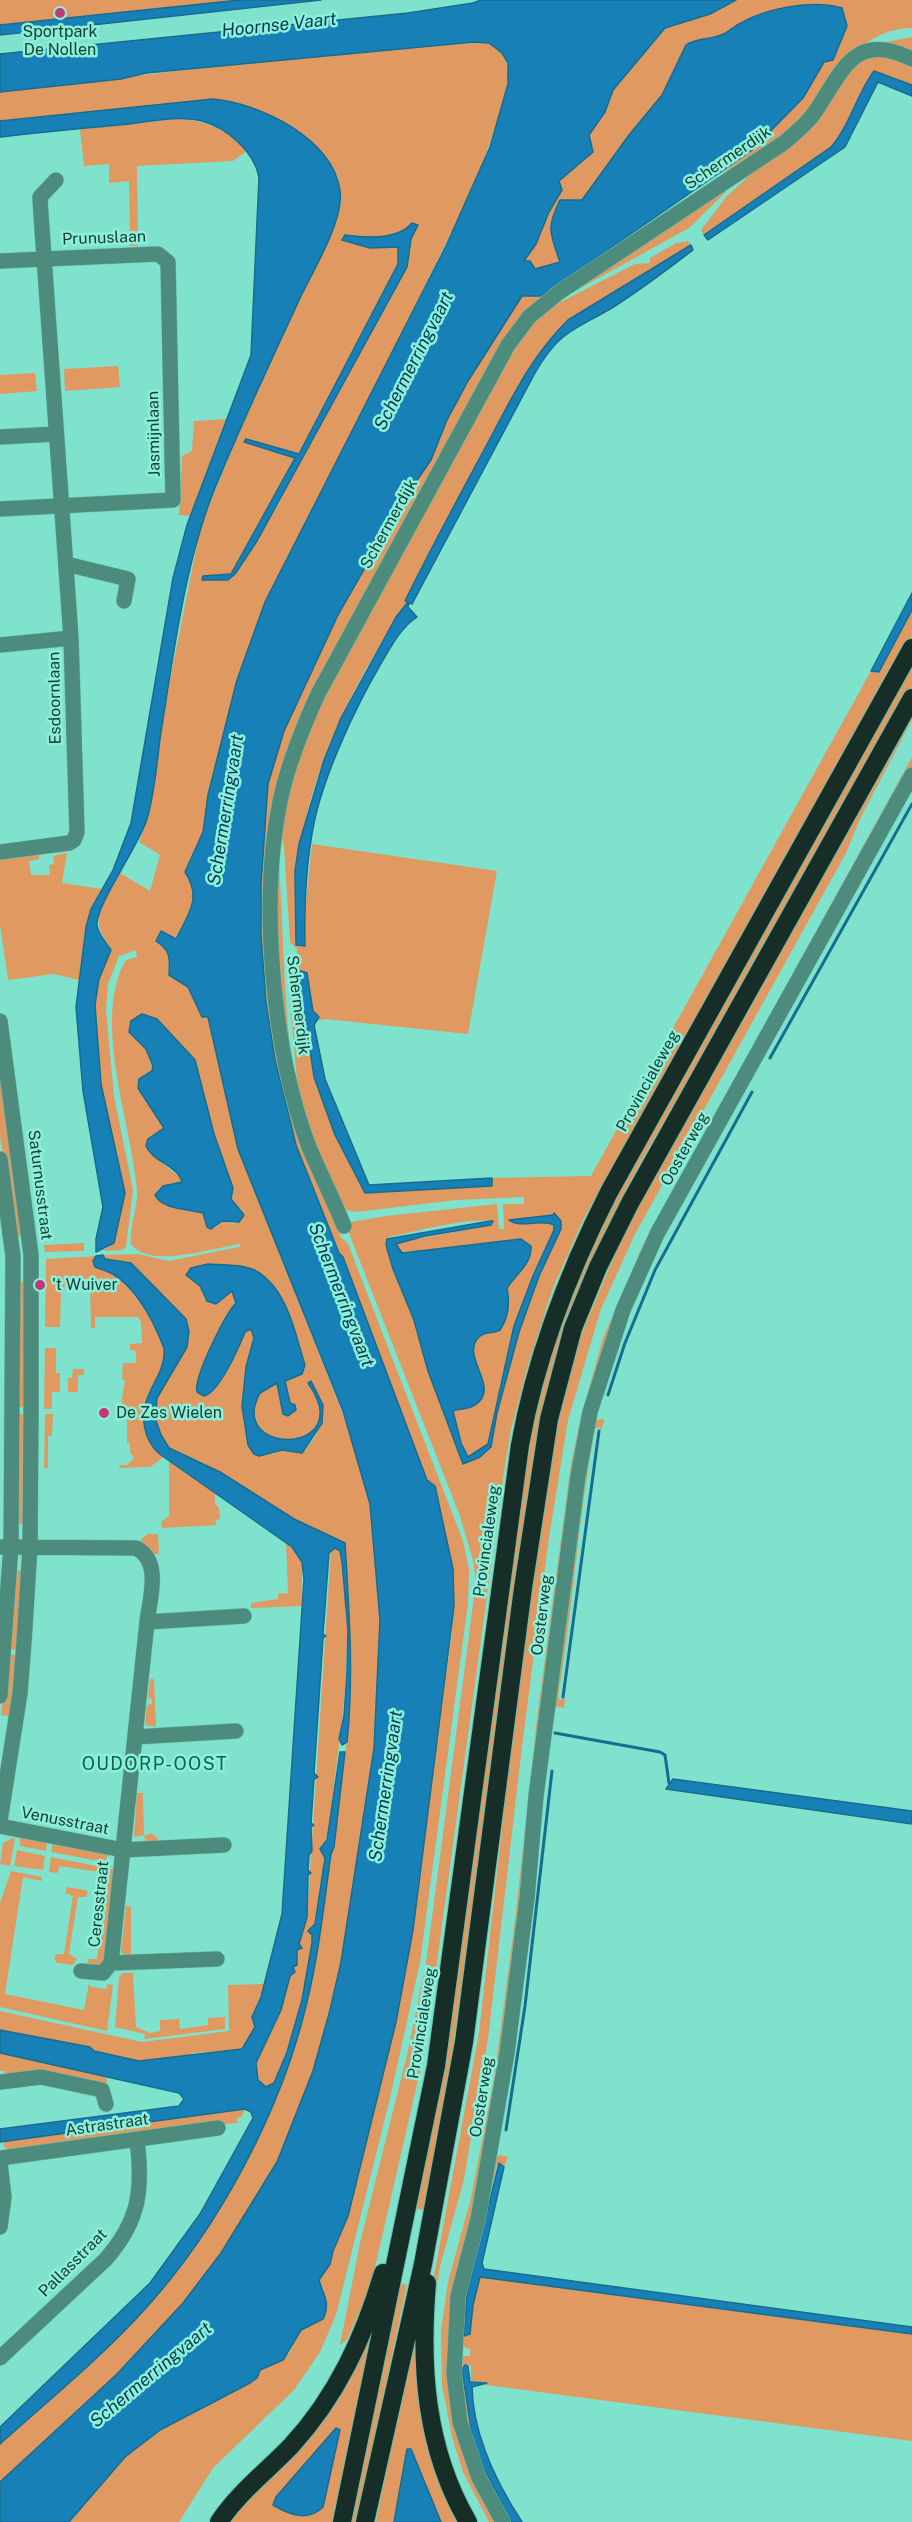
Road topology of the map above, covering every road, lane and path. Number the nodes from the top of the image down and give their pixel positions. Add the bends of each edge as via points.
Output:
1 (912, 59) edge
2 (56, 180) dead end
3 (165, 257) joint
4 (43, 258) junction
5 (0, 261) edge
6 (56, 434) junction
7 (0, 437) edge
8 (61, 504) junction
9 (0, 509) edge
10 (66, 564) junction
11 (124, 601) dead end
12 (71, 638) junction
13 (0, 645) edge
14 (912, 648) edge
15 (912, 698) edge
16 (912, 775) edge
17 (0, 852) edge
18 (0, 1021) edge
19 (0, 1159) edge
20 (344, 1226) dead end
21 (31, 1255) junction
22 (7, 1256) edge
23 (5, 1547) edge
24 (30, 1547) junction
25 (244, 1616) dead end
26 (147, 1622) junction
27 (0, 1696) edge
28 (236, 1731) dead end
29 (135, 1737) junction
30 (0, 1821) edge
31 (0, 1826) edge
32 (224, 1845) dead end
33 (123, 1850) junction
34 (217, 1959) dead end
35 (111, 1963) junction
36 (81, 1971) dead end
37 (0, 2082) edge
38 (106, 2104) dead end
39 (218, 2128) dead end
40 (137, 2140) junction
41 (0, 2158) edge
42 (0, 2163) edge
43 (412, 2193) junction
44 (432, 2209) junction
45 (0, 2227) edge
46 (0, 2358) edge
47 (219, 2522) edge
48 (342, 2522) edge
49 (365, 2522) edge
50 (468, 2522) edge
51 (503, 2522) edge

1 - 20 street, Schermerdijk via 878,48 860,52 835,80 813,114 785,142 558,293 529,317 489,377 318,694 281,798 274,851 272,945 276,999 292,1088 309,1146
2 - 4 street, Prunuslaan via 40,196
3 - 4 street, Prunuslaan via 158,254
3 - 8 street, Jasmijnlaan via 173,500
4 - 5 street, Prunuslaan
4 - 6 street, Esdoornlaan
6 - 7 street
6 - 8 street, Esdoornlaan
8 - 9 street
8 - 10 street, Esdoornlaan
10 - 11 street via 128,579
10 - 12 street, Esdoornlaan
12 - 13 street
12 - 17 street, Esdoornlaan via 74,840
14 - 43 highway, Provincialeweg via 609,1192 582,1244 554,1314 520,1445 444,2016
15 - 44 highway via 633,1196 598,1267 564,1357 538,1476 464,2042
16 - 51 street, Oosterweg via 657,1234 623,1310 590,1412 536,1796 507,2053 478,2218 459,2288 454,2324 454,2374 460,2422 479,2478
18 - 21 street, Saturnusstraat
19 - 22 street
21 - 22 street
21 - 24 street, Saturnusstraat
22 - 23 street
23 - 24 street
23 - 27 street
24 - 26 street, Ceresstraat via 126,1546 141,1550 153,1567
24 - 30 street, Saturnusstraat via 20,1693
25 - 26 street
26 - 29 street, Ceresstraat
28 - 29 street
29 - 33 street, Ceresstraat
31 - 33 street, Venusstraat
32 - 33 street, Ceresstraat
33 - 35 street, Ceresstraat
34 - 35 street, Ceresstraat
35 - 36 street via 103,1973
37 - 38 street via 41,2077 102,2090
39 - 40 street, Astrastraat
40 - 41 street, Astrastraat
40 - 46 street, Pallasstraat via 141,2184 133,2219 119,2244
42 - 45 street via 4,2197
43 - 47 highway via 365,2329 345,2371 306,2428
43 - 48 highway, Provincialeweg
44 - 49 highway
44 - 50 highway via 424,2324 427,2405 444,2472

